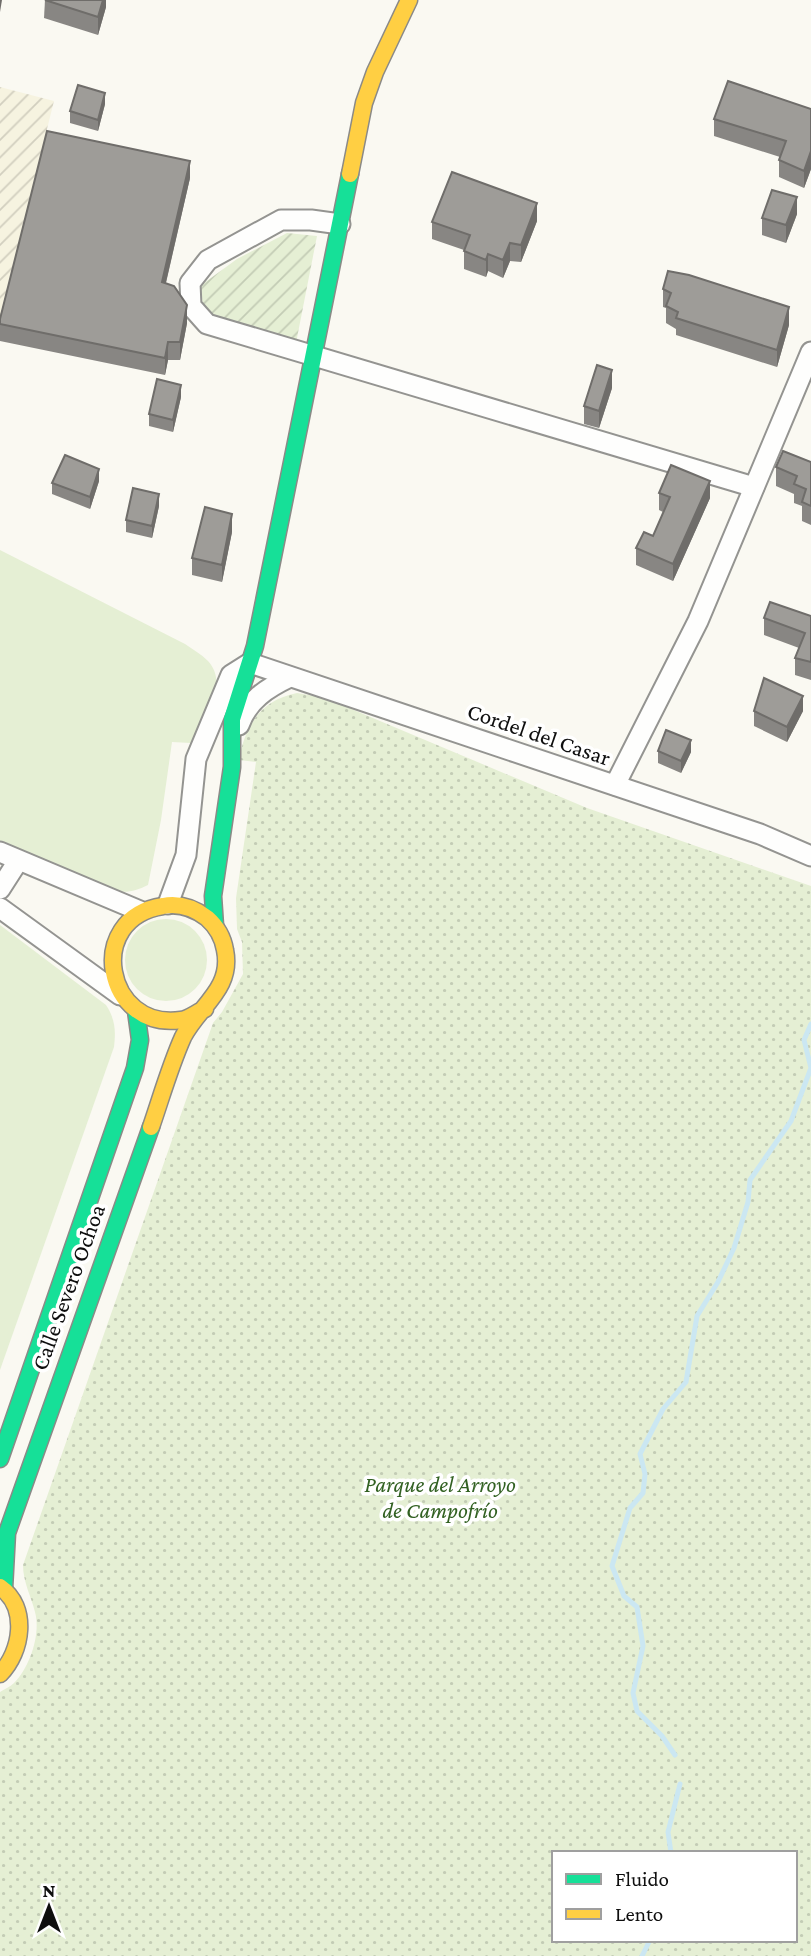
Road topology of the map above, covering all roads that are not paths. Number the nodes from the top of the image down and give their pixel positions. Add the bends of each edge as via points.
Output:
1 (409, 0) edge
2 (340, 225) junction
3 (811, 352) edge
4 (313, 356) junction
5 (754, 487) junction
6 (250, 663) junction
7 (290, 677) junction
8 (204, 740) junction
9 (232, 744) junction
10 (615, 785) junction
11 (0, 852) edge
12 (811, 856) edge
13 (18, 861) junction
14 (0, 889) edge
15 (168, 904) junction
16 (0, 908) edge
17 (140, 911) junction
18 (215, 926) junction
19 (120, 995) junction
20 (205, 1009) junction
21 (136, 1011) junction
22 (0, 1459) edge
23 (2, 1588) edge
24 (0, 1674) edge

1 - 2 main road via 364,103
2 - 4 main road
2 - 4 street via 281,220 208,260 190,283 191,306 207,324
3 - 5 street
4 - 5 street
4 - 6 main road
5 - 10 street via 698,621
6 - 7 street, Cordel del Casar
6 - 8 street via 231,675
6 - 9 main road via 232,719
7 - 9 street via 259,694 243,714
7 - 10 street, Cordel del Casar
8 - 9 street via 212,737
8 - 15 street via 196,759 186,855
9 - 18 main road via 214,884
10 - 12 street, Cordel del Casar
11 - 13 street
13 - 14 street
13 - 17 street
15 - 17 main road
15 - 18 main road via 194,909
16 - 19 street
17 - 19 main road via 117,934 110,965
18 - 20 main road via 225,946 227,969 220,991
19 - 21 main road
20 - 21 main road via 183,1020 158,1020
20 - 23 main road, Calle Severo Ochoa via 187,1030 168,1079 7,1533
21 - 22 main road, Calle Severo Ochoa via 140,1040 135,1068
23 - 24 main road via 18,1614 20,1641

